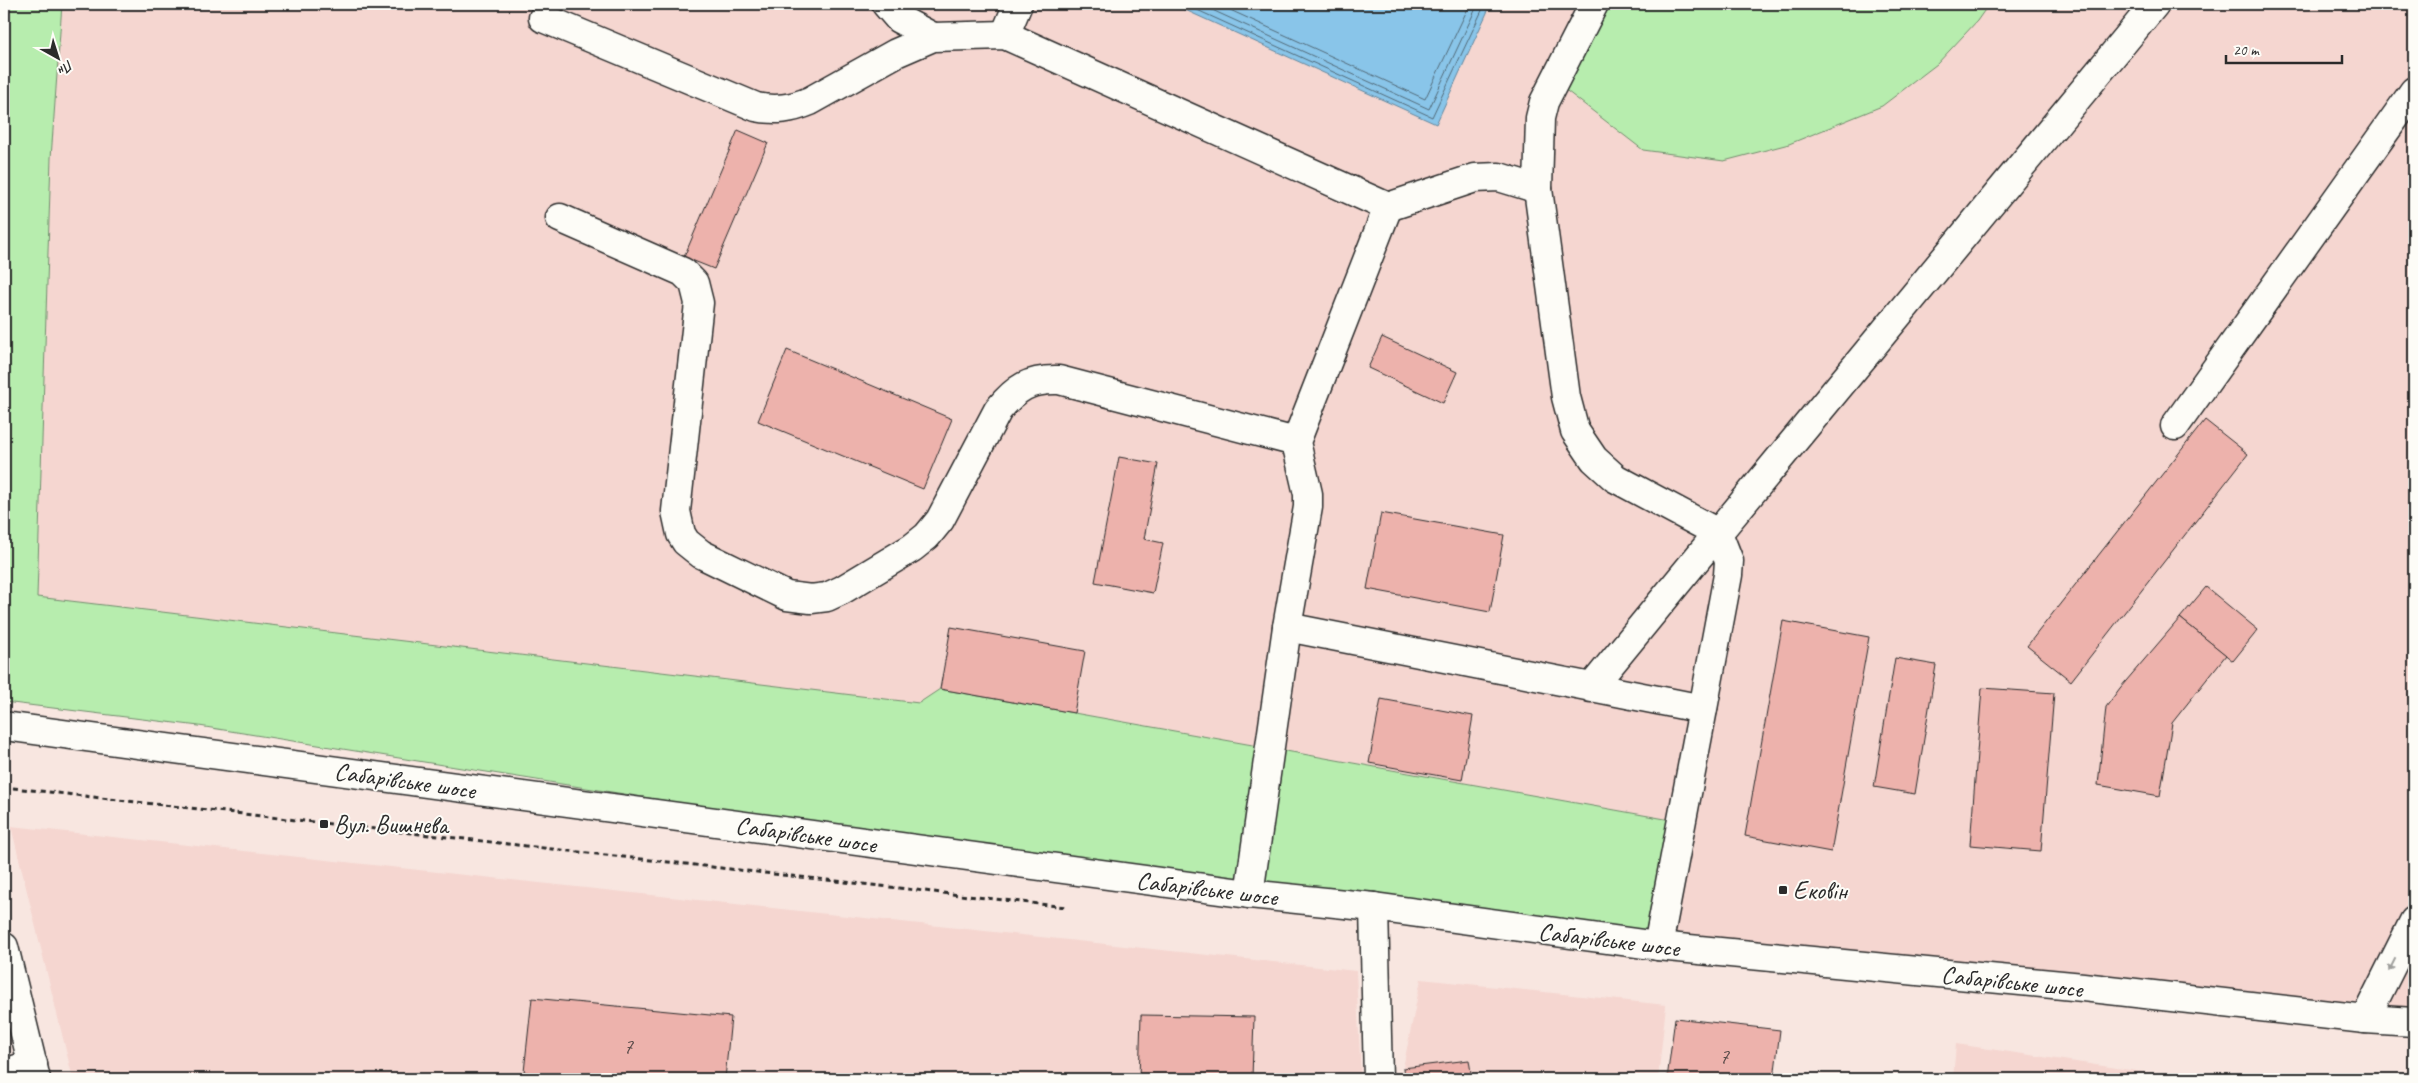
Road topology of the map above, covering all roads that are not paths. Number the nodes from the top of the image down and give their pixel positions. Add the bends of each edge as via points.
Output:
1 (886, 4) edge
2 (1018, 4) edge
3 (1594, 4) edge
4 (2155, 4) edge
5 (543, 18) dead end
6 (1005, 35) junction
7 (933, 37) junction
8 (2414, 91) edge
9 (1538, 189) junction
10 (1388, 207) junction
11 (560, 218) dead end
12 (2175, 426) dead end
13 (1296, 442) junction
14 (1718, 533) junction
15 (1286, 627) junction
16 (1591, 688) junction
17 (1703, 709) junction
18 (4, 726) edge
19 (1249, 894) junction
20 (1374, 907) junction
21 (2414, 921) edge
22 (1658, 946) junction
23 (4, 947) edge
24 (2365, 1019) junction
25 (2414, 1022) edge
26 (4, 1072) edge
27 (34, 1072) edge
28 (1378, 1079) edge

1 - 7 street via 899,19
2 - 6 street
3 - 9 street via 1544,102 1540,118
4 - 14 street
5 - 7 street via 756,107 771,110 810,101 896,53
6 - 7 street
6 - 10 street
8 - 12 street
9 - 10 street via 1499,177 1476,178
9 - 14 street via 1566,397 1575,431 1594,459 1615,478
10 - 13 street
11 - 13 street via 683,272 694,283 699,303 677,523 692,548 787,596 827,597 927,536 940,520 998,410 1030,382 1059,380
13 - 15 street via 1308,507
14 - 16 street
14 - 17 street via 1729,561 1728,575
15 - 16 street
15 - 19 street
16 - 17 street
17 - 22 street
18 - 19 street, Сабарівське шосе
19 - 20 street, Сабарівське шосе
20 - 22 street, Сабарівське шосе
20 - 28 street
21 -> 24 street
22 - 24 street, Сабарівське шосе via 2093,988
23 - 27 street
24 - 25 street, Сабарівське шосе
26 - 27 street

